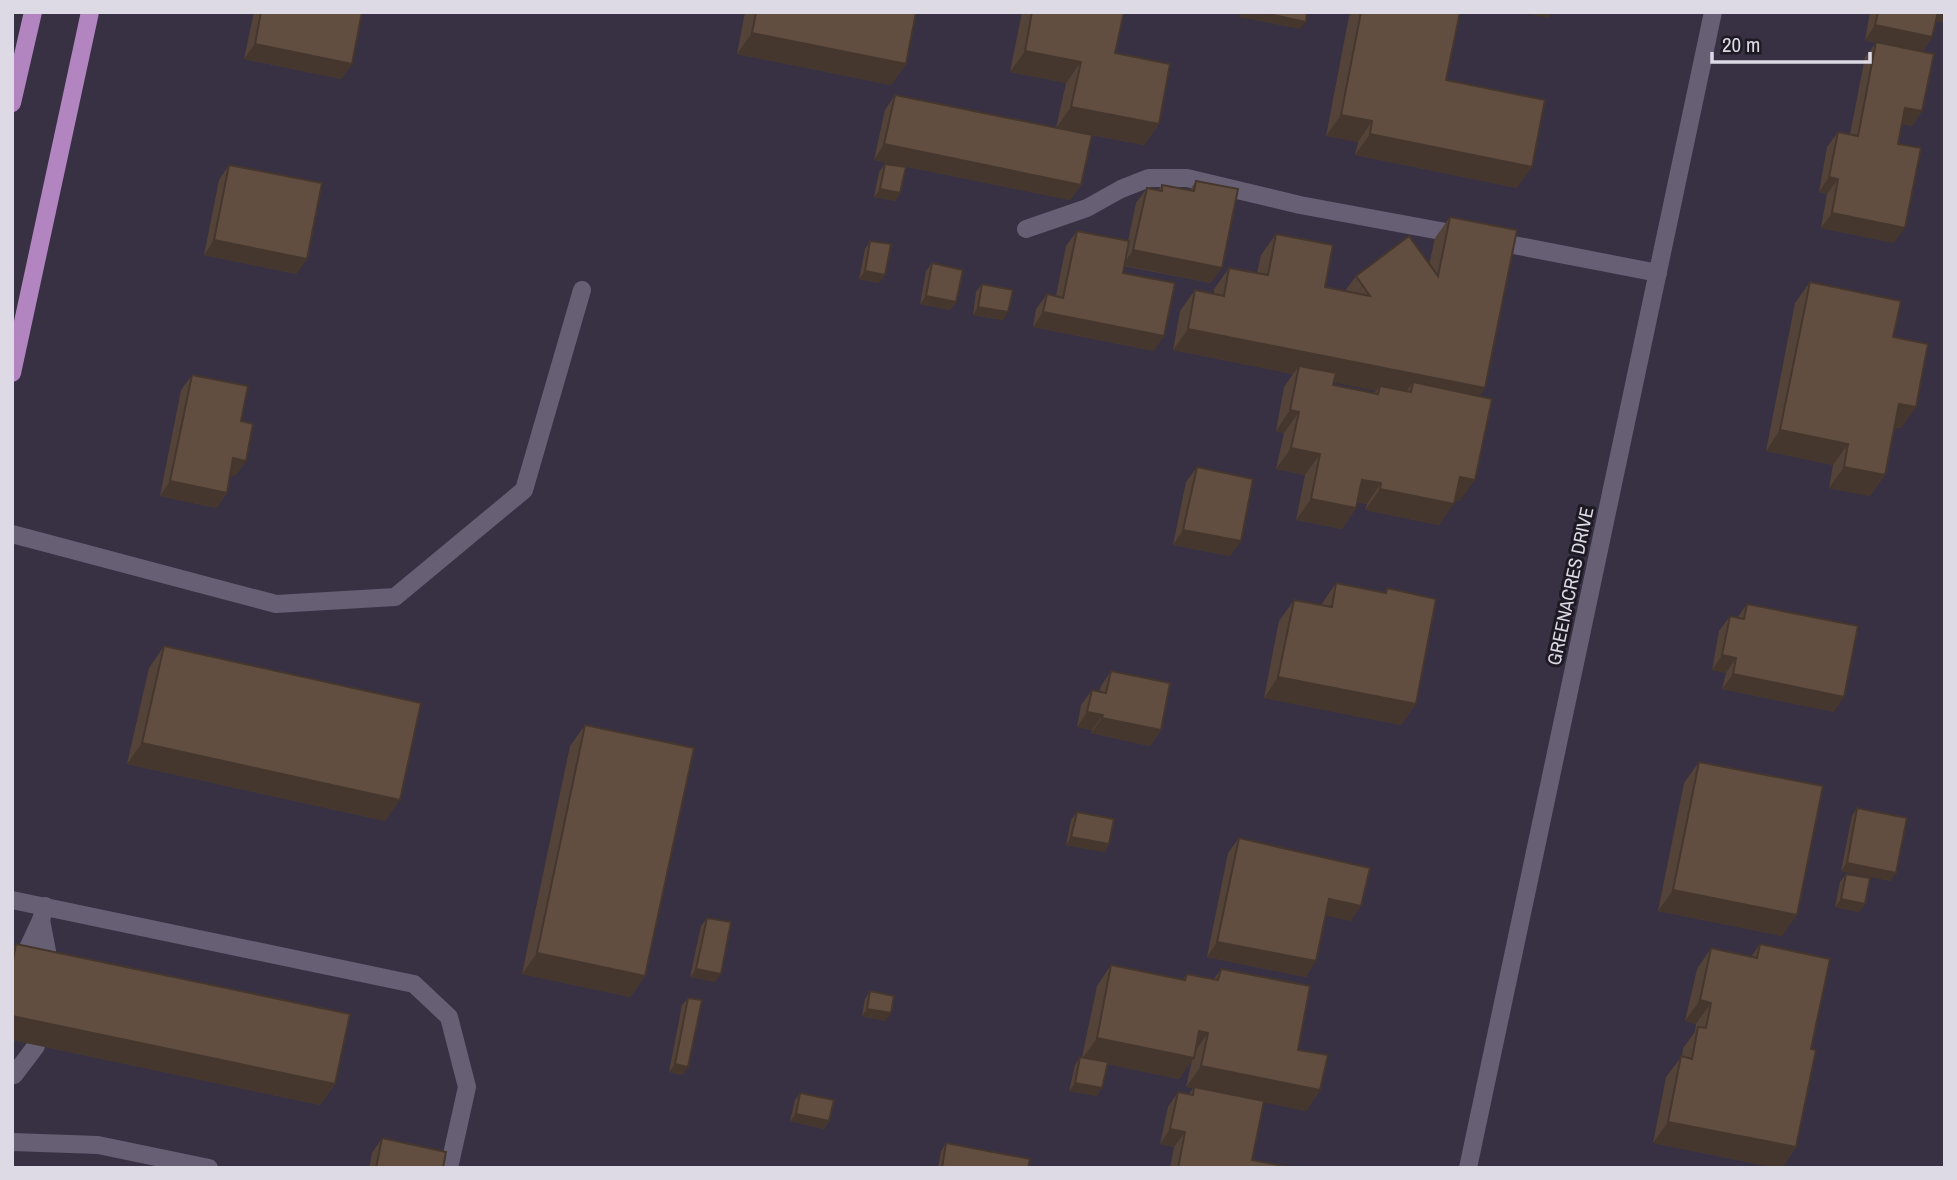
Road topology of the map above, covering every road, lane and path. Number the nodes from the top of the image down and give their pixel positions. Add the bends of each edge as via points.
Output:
1 (33, 12) edge
2 (90, 12) edge
3 (1713, 12) edge
4 (12, 103) edge
5 (1026, 229) dead end
6 (1658, 273) junction
7 (582, 290) dead end
8 (12, 373) edge
9 (12, 534) edge
10 (12, 900) edge
11 (43, 913) junction
12 (19, 968) edge
13 (52, 976) edge
14 (36, 1045) edge
15 (13, 1076) edge
16 (12, 1142) edge
17 (209, 1168) edge
18 (449, 1168) edge
19 (1468, 1168) edge

1 - 4 main road
2 - 8 main road
3 - 6 street, GREENACRES DRIVE
5 - 6 street via 1087,208 1149,178 1187,178 1300,205
6 - 19 street, GREENACRES DRIVE
7 - 9 street via 524,490 395,597 276,604
10 - 11 street
11 - 12 street
11 - 13 street
11 - 18 street via 414,984 449,1017 467,1087
14 - 15 street
16 - 17 street via 98,1145

